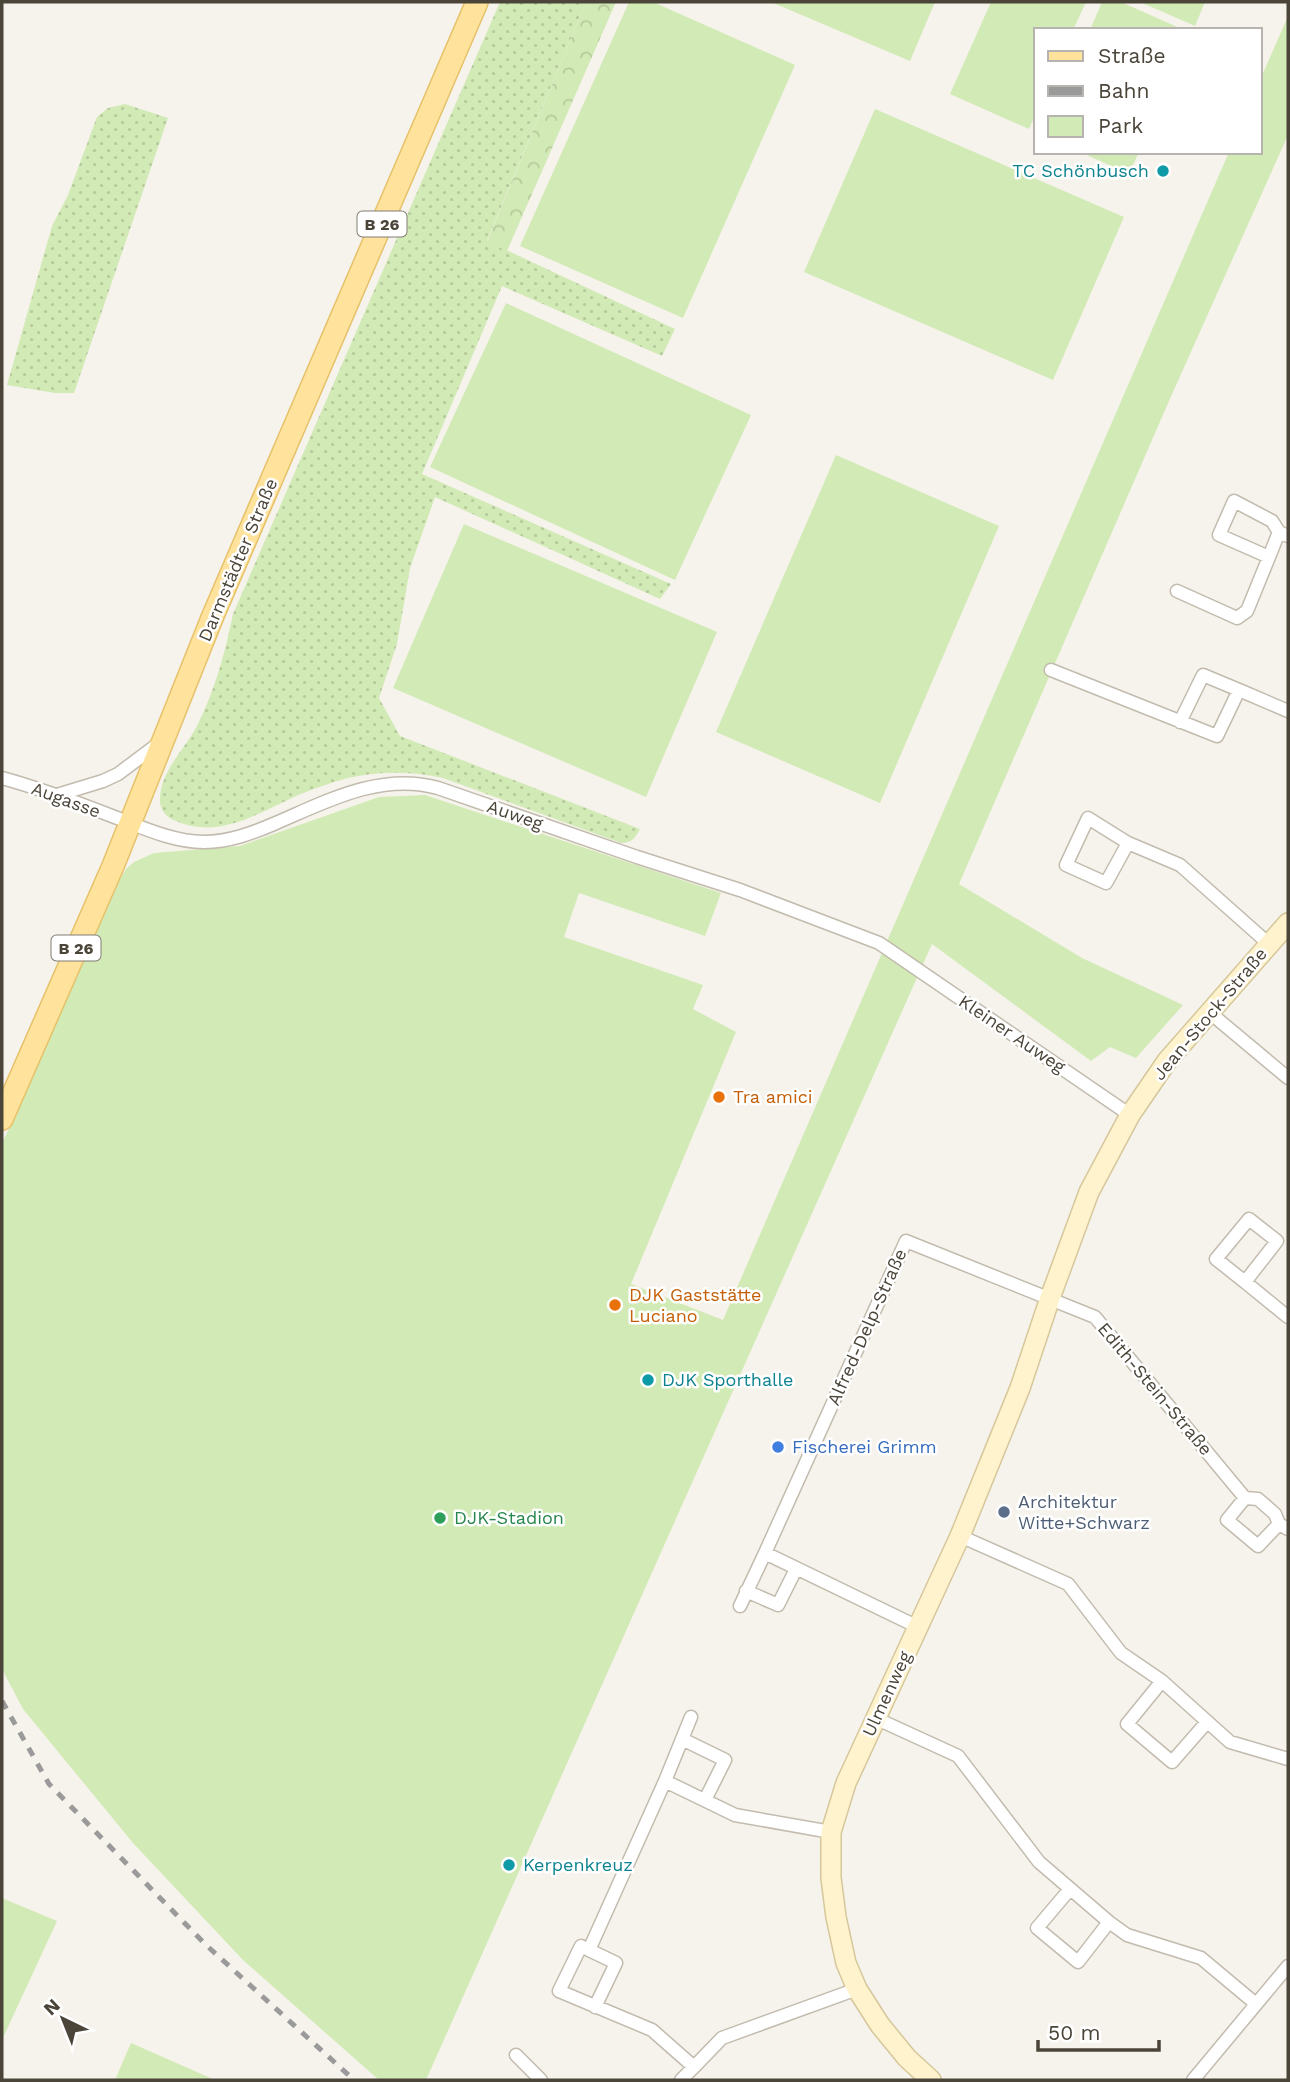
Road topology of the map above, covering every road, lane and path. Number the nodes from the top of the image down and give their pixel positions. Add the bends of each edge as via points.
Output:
1 (477, 2) edge
2 (1284, 534) edge
3 (1269, 557) junction
4 (1177, 592) dead end
5 (1051, 670) dead end
6 (1238, 690) junction
7 (1288, 710) edge
8 (1180, 723) junction
9 (164, 740) junction
10 (2, 778) edge
11 (57, 796) junction
12 (131, 823) junction
13 (1128, 843) junction
14 (1288, 923) edge
15 (1269, 944) junction
16 (894, 952) joint
17 (1209, 1012) junction
18 (1288, 1078) edge
19 (1130, 1115) junction
20 (2, 1119) edge
21 (1245, 1282) junction
22 (1050, 1298) junction
23 (1288, 1317) edge
24 (1245, 1498) junction
25 (1284, 1527) edge
26 (960, 1536) junction
27 (765, 1553) junction
28 (796, 1569) junction
29 (746, 1591) junction
30 (740, 1606) dead end
31 (918, 1627) junction
32 (1162, 1681) junction
33 (691, 1717) dead end
34 (875, 1718) junction
35 (1208, 1722) junction
36 (682, 1738) junction
37 (1288, 1759) edge
38 (665, 1781) junction
39 (705, 1800) junction
40 (831, 1832) junction
41 (1070, 1889) junction
42 (1109, 1923) junction
43 (589, 1950) junction
44 (1288, 1966) edge
45 (857, 1989) junction
46 (1256, 2004) junction
47 (595, 2007) junction
48 (516, 2055) dead end
49 (694, 2067) junction
50 (541, 2080) edge
51 (681, 2080) edge
52 (931, 2080) edge
53 (1193, 2080) edge

1 - 9 main road, Darmstädter Straße / B 26
2 - 3 street
2 - 3 street via 1272,521 1234,501 1219,536
3 - 4 street via 1247,611 1237,618
5 - 8 street
6 - 7 street
6 - 8 street via 1217,736
6 - 8 street via 1203,675
9 - 11 street via 118,774
9 - 12 main road, Darmstädter Straße / B 26
10 - 11 street, Augasse
11 - 12 street, Augasse
12 - 16 street, Auweg via 184,840 220,841 373,786 425,785 740,890
12 - 20 main road, Darmstädter Straße / B 26
13 - 13 street via 1106,883 1066,865 1088,818
13 - 15 street via 1180,865
14 - 15 street, Jean-Stock-Straße
15 - 17 street, Jean-Stock-Straße
16 - 19 street, Kleiner Auweg
17 - 18 street
17 - 19 street, Jean-Stock-Straße via 1167,1061
19 - 22 street, Jean-Stock-Straße via 1089,1192
21 - 21 street via 1216,1259 1249,1219 1278,1241
21 - 23 street
22 - 24 street, Edith-Stein-Straße via 1095,1317
22 - 26 street, Ulmenweg via 1020,1388
22 - 27 street, Alfred-Delp-Straße via 906,1241
24 - 25 street, Edith-Stein-Straße via 1258,1499
24 - 25 street, Edith-Stein-Straße via 1227,1520 1258,1546
26 - 31 street, Ulmenweg
26 - 32 street via 1068,1584 1121,1653
27 - 28 street
27 - 29 street, Alfred-Delp-Straße
28 - 29 street via 778,1605
28 - 31 street
29 - 30 street, Alfred-Delp-Straße
31 - 34 street, Ulmenweg
32 - 35 street
32 - 35 street via 1127,1724 1172,1762
33 - 36 street
34 - 40 street, Ulmenweg via 846,1783
34 - 41 street via 958,1756 1040,1862
35 - 37 street via 1230,1742
36 - 38 street
36 - 39 street via 725,1760
38 - 39 street
38 - 43 street
39 - 40 street via 735,1815
40 - 45 street, Ulmenweg via 836,1917
41 - 42 street
41 - 42 street via 1037,1928 1078,1962
42 - 46 street via 1127,1935 1201,1958
43 - 47 street via 616,1963
43 - 47 street via 581,1946 559,1991
44 - 46 street
45 - 49 street via 722,2038
45 - 52 street, Ulmenweg via 907,2058
46 - 53 street
47 - 49 street via 652,2030
48 - 50 street
49 - 51 street

